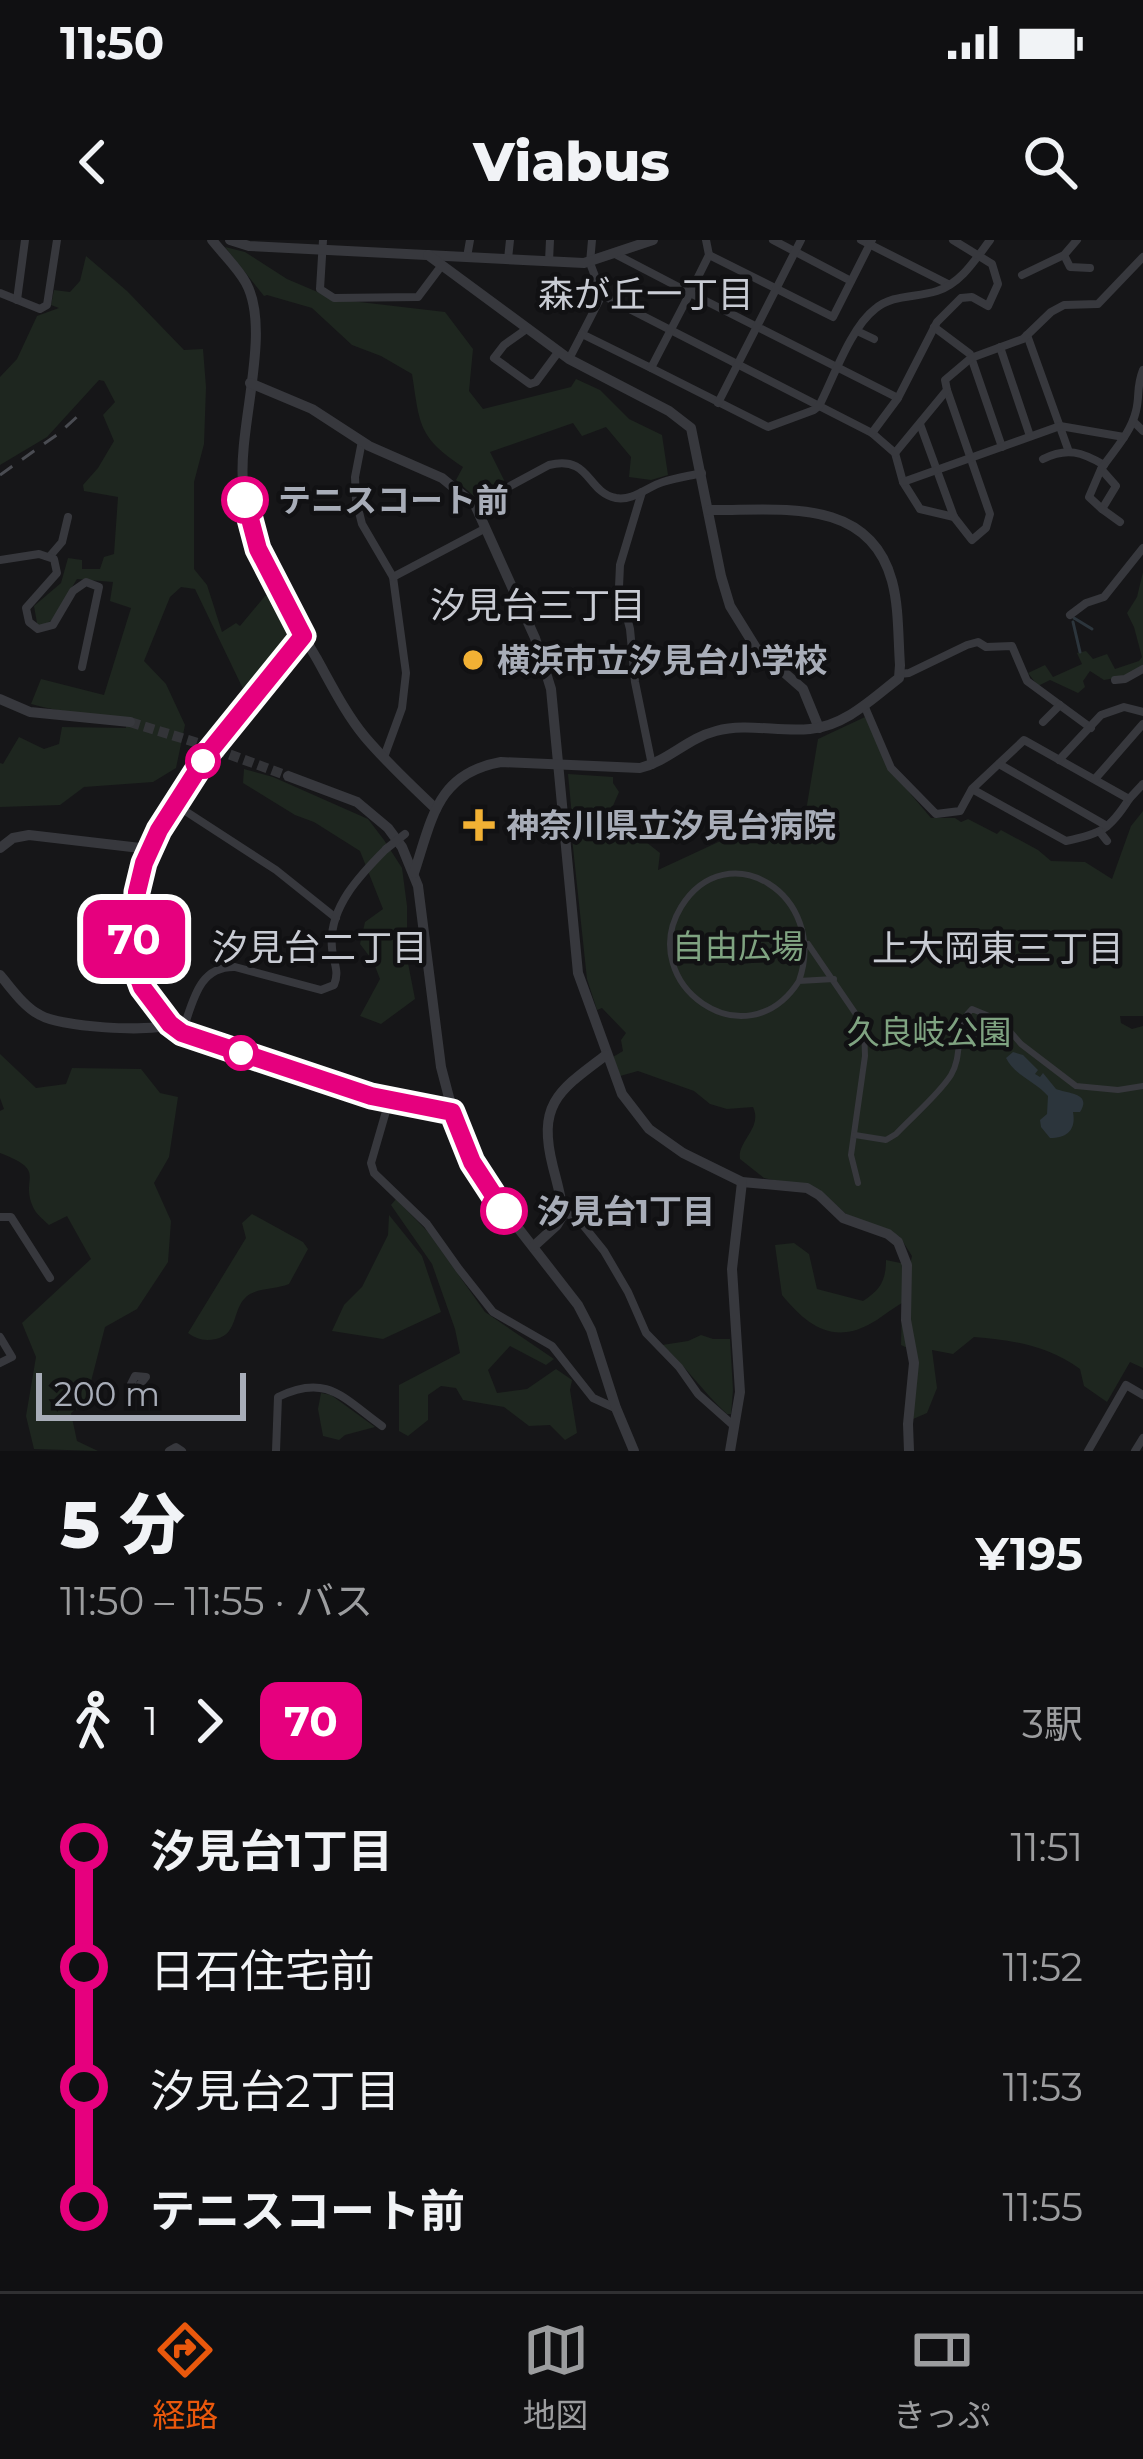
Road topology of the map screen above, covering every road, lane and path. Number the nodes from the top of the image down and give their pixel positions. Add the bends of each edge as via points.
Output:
1 (25, 240) edge
2 (57, 240) edge
3 (212, 240) edge
4 (230, 240) edge
5 (426, 240) edge
6 (470, 240) edge
7 (510, 240) edge
8 (550, 240) edge
9 (592, 240) edge
10 (653, 240) edge
11 (706, 240) edge
12 (772, 240) edge
13 (801, 240) edge
14 (952, 240) edge
15 (990, 240) edge
16 (1077, 240) edge
17 (868, 242) edge
18 (249, 243) edge
19 (322, 245) edge
20 (795, 252) junction
21 (615, 254) junction
22 (980, 254) junction
23 (427, 255) junction
24 (709, 255) junction
25 (1064, 256) junction
26 (467, 257) junction
27 (1143, 257) edge
28 (508, 259) junction
29 (549, 261) junction
30 (590, 262) junction
31 (442, 265) junction
32 (1090, 268) dead end
33 (1022, 275) dead end
34 (851, 281) junction
35 (950, 285) junction
36 (776, 289) junction
37 (690, 292) junction
38 (0, 293) edge
39 (602, 295) junction
40 (16, 300) junction
41 (757, 327) junction
42 (934, 327) junction
43 (528, 328) junction
44 (670, 330) junction
45 (857, 331) junction
46 (582, 334) junction
47 (1027, 335) junction
48 (874, 339) dead end
49 (1000, 347) junction
50 (564, 355) junction
51 (971, 358) junction
52 (738, 364) junction
53 (651, 368) junction
54 (838, 368) junction
55 (1143, 370) edge
56 (250, 383) junction
57 (947, 390) junction
58 (898, 398) junction
59 (718, 403) junction
60 (820, 406) junction
61 (1133, 421) junction
62 (919, 422) junction
63 (1060, 426) junction
64 (1143, 431) edge
65 (872, 433) junction
66 (1030, 436) junction
67 (1124, 437) junction
68 (362, 441) junction
69 (1002, 447) junction
70 (1069, 452) junction
71 (895, 453) junction
72 (970, 458) junction
73 (1043, 459) dead end
74 (1102, 467) junction
75 (937, 470) junction
76 (702, 473) junction
77 (903, 482) junction
78 (642, 492) junction
79 (475, 505) junction
80 (1102, 509) junction
81 (709, 510) junction
82 (68, 517) dead end
83 (954, 517) junction
84 (1120, 522) dead end
85 (486, 528) junction
86 (1143, 548) edge
87 (50, 556) junction
88 (0, 560) edge
89 (393, 577) junction
90 (1070, 615) dead end
91 (303, 636) junction
92 (82, 667) dead end
93 (1143, 669) edge
94 (900, 674) junction
95 (1114, 680) dead end
96 (0, 699) edge
97 (864, 705) junction
98 (1060, 705) junction
99 (1143, 712) edge
100 (130, 722) tunnel mouth
101 (1043, 722) dead end
102 (819, 728) junction
103 (1091, 728) junction
104 (1140, 730) edge
105 (383, 758) junction
106 (1059, 760) junction
107 (999, 764) junction
108 (652, 765) junction
109 (559, 766) junction
110 (288, 776) tunnel mouth
111 (1095, 779) junction
112 (1143, 784) edge
113 (972, 789) junction
114 (1129, 799) junction
115 (176, 805) junction
116 (436, 809) junction
117 (1104, 830) junction
118 (405, 834) dead end
119 (1107, 842) dead end
120 (0, 848) edge
121 (149, 849) junction
122 (414, 873) junction
123 (336, 918) junction
124 (806, 941) junction
125 (0, 975) edge
126 (834, 980) junction
127 (799, 981) junction
128 (170, 1024) junction
129 (182, 1033) junction
130 (606, 1055) junction
131 (1143, 1086) edge
132 (388, 1101) junction
133 (452, 1112) junction
134 (855, 1136) junction
135 (742, 1182) junction
136 (858, 1184) dead end
137 (563, 1210) junction
138 (0, 1217) edge
139 (534, 1246) junction
140 (50, 1278) dead end
141 (0, 1337) edge
142 (0, 1363) edge
143 (1143, 1395) edge
144 (616, 1408) junction
145 (382, 1426) dead end
146 (736, 1427) junction
147 (1143, 1438) edge
148 (169, 1451) edge
149 (182, 1451) edge
150 (276, 1451) edge
151 (634, 1451) edge
152 (730, 1451) edge
153 (909, 1451) edge
154 (1088, 1451) edge
155 (1136, 1451) edge

1 - 40 street
2 - 40 street via 47,305
3 - 56 street via 253,302
4 - 18 street
5 - 23 street
6 - 26 street
7 - 28 street
8 - 29 street
9 - 30 street
10 - 21 street
11 - 24 street
12 - 20 street
13 - 20 street
14 - 22 street
15 - 22 street
16 - 25 street
17 - 34 street
17 - 35 street
18 - 19 street
19 - 23 street
19 - 31 street via 320,289 334,298 418,297
20 - 34 street
20 - 36 street
21 - 30 street
21 - 37 street
22 - 35 street
22 - 42 street via 998,284 988,306 961,298
23 - 26 street
23 - 31 street
24 - 36 street
24 - 37 street
25 - 32 street via 1070,267
25 - 33 street
26 - 28 street
27 - 47 street via 1098,304 1064,305
28 - 29 street
29 - 30 street
30 - 39 street
31 - 43 street
34 - 36 street via 833,317
35 - 45 street via 881,304
36 - 41 street
37 - 41 street
37 - 44 street
38 - 40 street
39 - 44 street
39 - 46 street
41 - 52 street
41 - 54 street
42 - 51 street
42 - 58 street
43 - 50 street
43 - 50 street via 494,358 530,384
44 - 52 street
44 - 53 street
45 - 48 street
45 - 54 street
46 - 50 street
46 - 53 street
47 - 49 street
47 - 63 street
49 - 51 street
49 - 66 street
50 - 76 street via 687,423
51 - 57 street via 945,380
51 - 69 street
52 - 59 street
52 - 60 street
53 - 59 street
54 - 58 street
54 - 60 street
55 - 61 street
56 - 68 street
56 - 91 street via 246,506 258,549
57 - 62 street
57 - 72 street
58 - 65 street
59 - 60 street via 768,428
60 - 65 street
61 - 64 street
61 - 67 street
62 - 71 street
62 - 75 street
63 - 66 street
63 - 67 street
63 - 70 street
65 - 71 street
66 - 69 street
67 - 74 street
68 - 79 street via 442,478
68 - 89 street via 358,513
69 - 72 street
70 - 73 street
70 - 74 street
71 - 77 street
72 - 75 street
72 - 83 street via 990,514 972,540
74 - 80 street via 1089,497
74 - 80 street via 1117,486
75 - 77 street
75 - 83 street
76 - 78 street
76 - 81 street
77 - 83 street via 920,509
78 - 79 street via 609,496 578,466 560,462
78 - 108 street via 619,587
79 - 85 street
80 - 84 street
81 - 94 street via 812,512 863,532 890,575
81 - 102 street via 734,616 803,689
82 - 87 street
85 - 89 street
85 - 109 street via 547,673
86 - 90 street via 1104,597
87 - 88 street
87 - 92 street via 57,573 26,616 48,628 79,585 99,587
89 - 105 street via 406,685
91 - 105 street
91 - 115 street
93 - 95 street
94 - 97 street
94 - 98 street via 978,642 1012,646 1027,681
96 - 100 street via 30,712
97 - 102 street
97 - 113 street via 891,768 936,814 960,811
98 - 101 street
98 - 103 street
99 - 103 street via 1124,707
102 - 108 street via 715,731
103 - 106 street
104 - 111 street
105 - 116 street
106 - 107 street via 1024,740
106 - 111 street
107 - 113 street
107 - 117 street
108 - 109 street
109 - 116 street via 481,766 451,784
109 - 130 street via 578,973
110 - 122 street via 373,813
111 - 114 street
112 - 114 street
113 - 117 street via 1066,841
114 - 117 street
115 - 121 street
115 - 123 street
116 - 122 street
117 - 119 street
118 - 123 street, bridge via 356,882
120 - 121 street via 29,835
121 - 128 street via 137,892 134,965
122 - 133 street
123 - 129 street via 338,975 330,988 220,968 200,985
124 - 126 street
124 - 127 street
124 - 127 street via 785,895 733,875 692,892 671,934 682,985 718,1013 767,1011
125 - 128 street via 50,1020
126 - 127 street
126 - 134 street via 864,1026
128 - 129 street
129 - 132 street
130 - 135 street via 622,1094 650,1129
130 - 137 street via 558,1095 548,1115
131 - 134 street via 1076,1085 1001,1021 972,1009 953,1072 896,1134
132 - 133 street
132 - 144 street via 374,1173 428,1224 494,1312 552,1346 593,1398
133 - 139 street via 480,1176
134 - 136 street
135 - 146 street via 732,1268
135 - 153 street via 807,1188 843,1218 902,1247 914,1370
137 - 139 street
137 - 146 street via 604,1250 646,1333
138 - 140 street via 10,1217
139 - 144 street via 591,1330
141 - 142 street via 12,1357
143 - 154 street via 1126,1385
144 - 151 street
145 - 150 street via 334,1392 310,1386 276,1401
146 - 152 street
147 - 155 street
148 - 149 street

